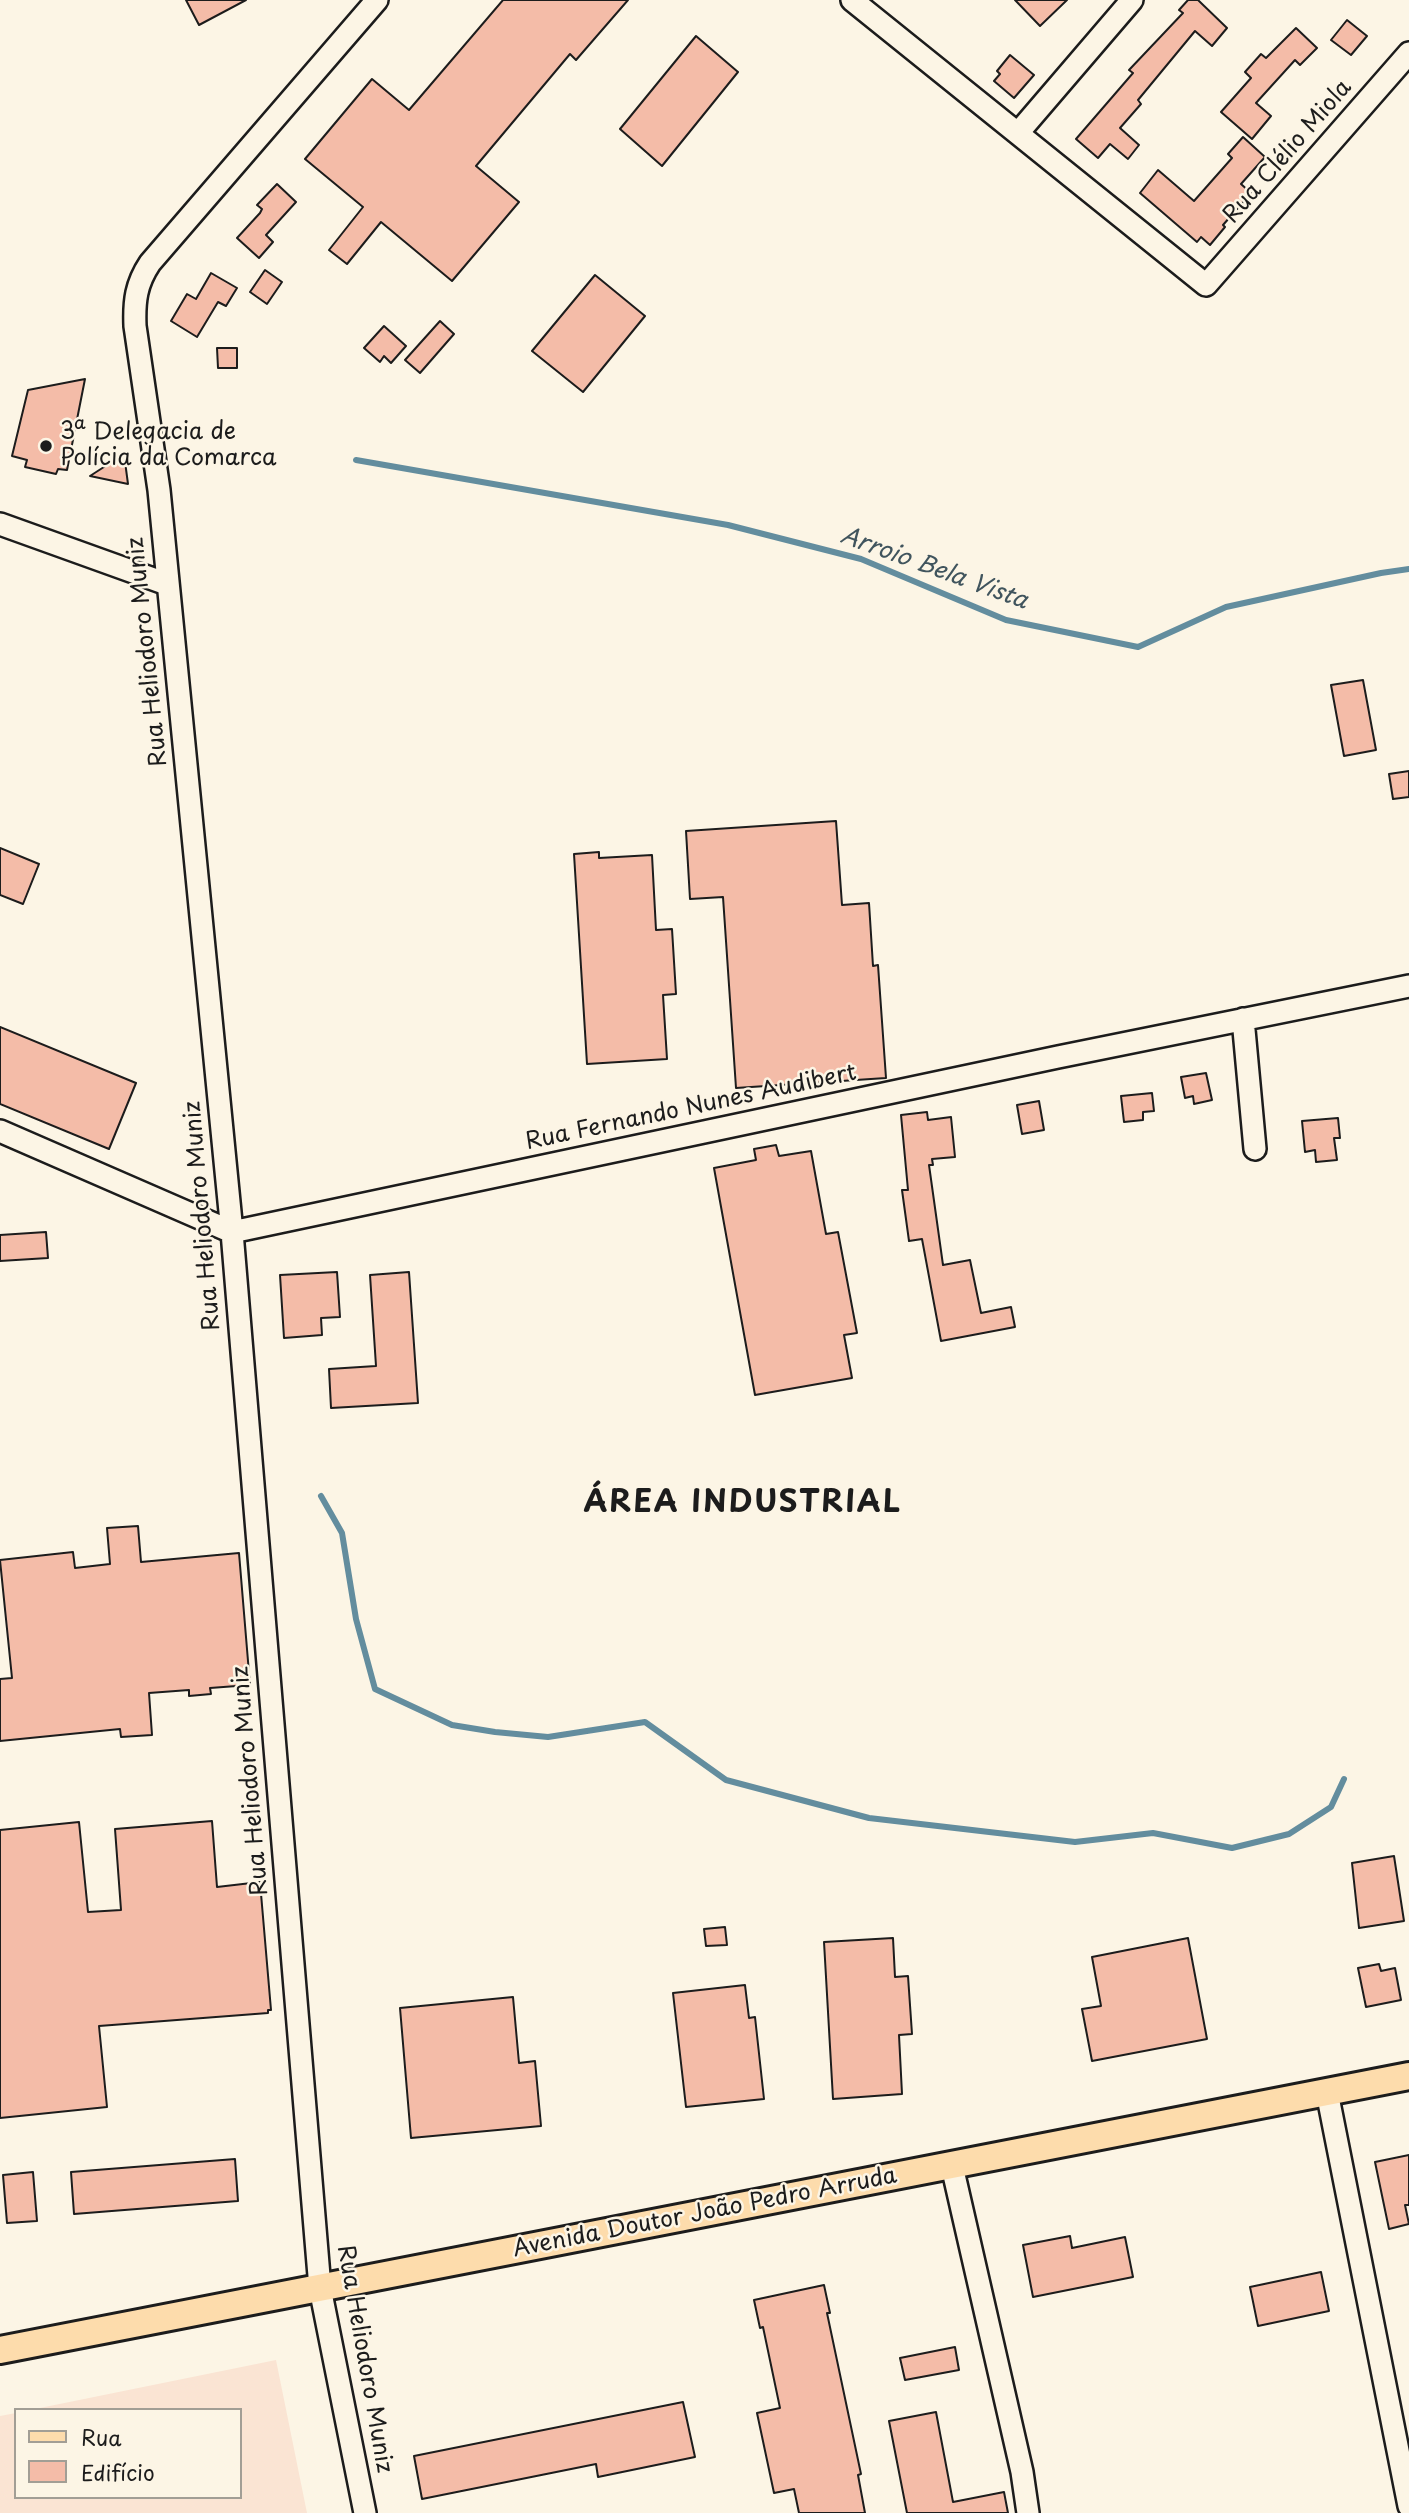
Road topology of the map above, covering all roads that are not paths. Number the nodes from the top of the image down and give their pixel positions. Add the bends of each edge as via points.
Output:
1 (377, 0) edge
2 (852, 0) edge
3 (1132, 0) edge
4 (1409, 53) edge
5 (1018, 133) junction
6 (0, 524) edge
7 (167, 584) junction
8 (1409, 986) edge
9 (1243, 1019) junction
10 (0, 1131) edge
11 (1255, 1149) dead end
12 (232, 1232) junction
13 (1409, 2076) edge
14 (1327, 2092) junction
15 (952, 2165) junction
16 (320, 2288) junction
17 (0, 2350) edge
18 (1409, 2506) edge
19 (365, 2513) edge
20 (1028, 2513) edge

1 - 7 street, Rua Heliodoro Muniz via 139,280 135,326 159,490
2 - 5 street
3 - 5 street
4 - 5 street, Rua Clélio Miola via 1206,285
6 - 7 street
7 - 12 street, Rua Heliodoro Muniz
8 - 9 street, Rua Fernando Nunes Audibert
9 - 11 street
9 - 12 street, Rua Fernando Nunes Audibert
10 - 12 street
12 - 16 street, Rua Heliodoro Muniz
13 - 14 main road, Avenida Doutor João Pedro Arruda
14 - 15 main road, Avenida Doutor João Pedro Arruda
14 - 18 street
15 - 16 main road, Avenida Doutor João Pedro Arruda
15 - 20 street
16 - 17 main road, Avenida Doutor João Pedro Arruda
16 - 19 street, Rua Heliodoro Muniz

